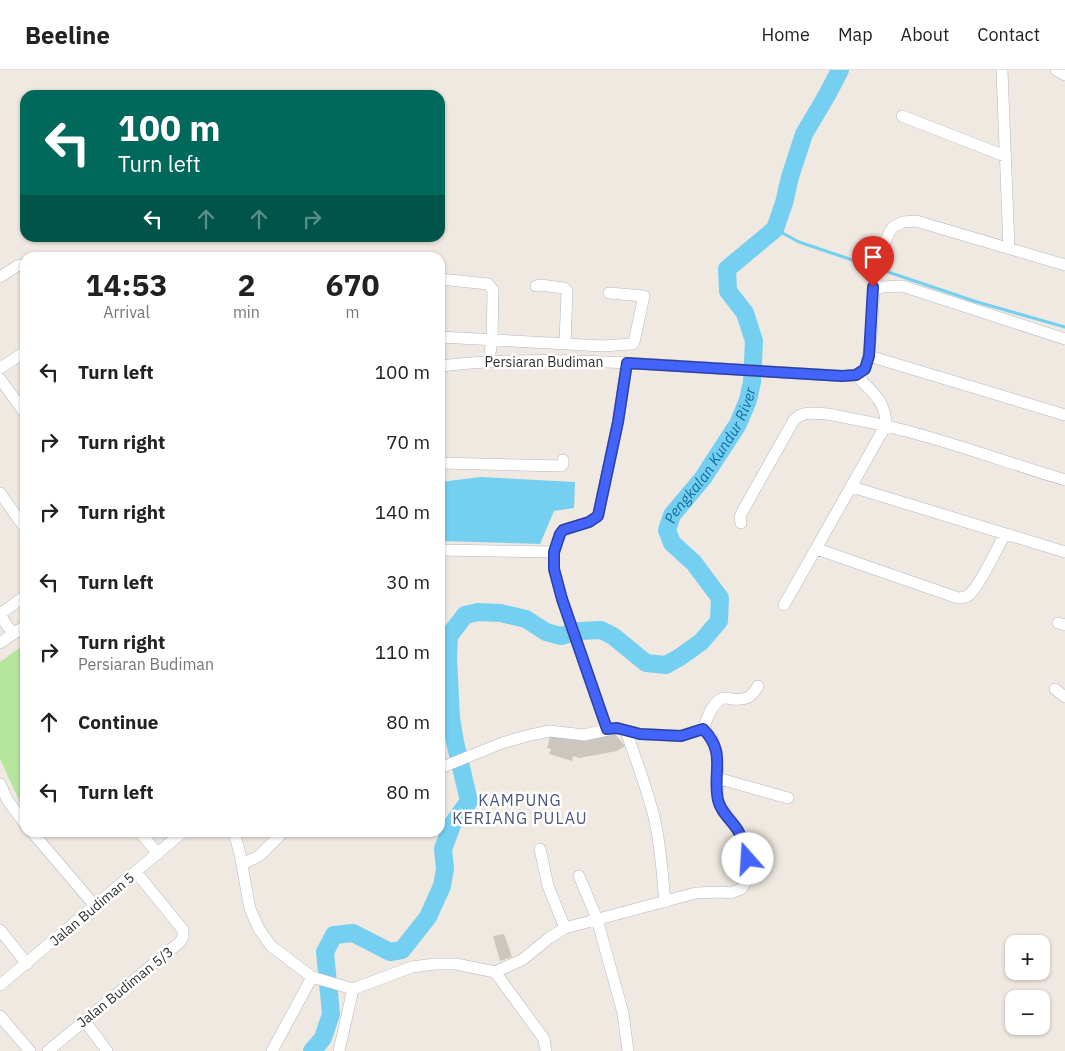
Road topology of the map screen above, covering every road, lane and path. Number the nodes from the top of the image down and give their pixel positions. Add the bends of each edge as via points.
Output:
1 (1002, 70) edge
2 (1056, 70) edge
3 (1065, 75) edge
4 (902, 116) dead end
5 (1005, 156) junction
6 (1009, 248) junction
7 (20, 265) edge
8 (1065, 265) edge
9 (0, 277) edge
10 (445, 280) edge
11 (873, 285) junction
12 (536, 286) dead end
13 (609, 293) dead end
14 (445, 337) edge
15 (492, 339) junction
16 (1065, 339) edge
17 (565, 343) junction
18 (20, 355) edge
19 (869, 356) junction
20 (489, 361) junction
21 (627, 363) junction
22 (445, 365) edge
23 (0, 368) edge
24 (856, 375) junction
25 (0, 379) edge
26 (20, 406) edge
27 (1065, 415) edge
28 (886, 425) junction
29 (563, 460) dead end
30 (445, 463) edge
31 (1065, 480) edge
32 (852, 487) junction
33 (0, 492) edge
34 (20, 521) edge
35 (741, 523) dead end
36 (1005, 534) junction
37 (817, 549) junction
38 (445, 550) edge
39 (554, 552) junction
40 (1065, 552) edge
41 (20, 600) edge
42 (784, 605) dead end
43 (0, 614) edge
44 (20, 629) edge
45 (13, 634) junction
46 (0, 644) edge
47 (758, 686) dead end
48 (1054, 689) dead end
49 (1065, 697) edge
50 (607, 729) junction
51 (703, 729) junction
52 (626, 731) junction
53 (445, 767) edge
54 (718, 778) junction
55 (0, 784) edge
56 (788, 798) dead end
57 (20, 817) edge
58 (36, 837) edge
59 (144, 837) edge
60 (177, 837) edge
61 (235, 837) edge
62 (278, 837) edge
63 (540, 849) dead end
64 (158, 854) junction
65 (242, 864) junction
66 (136, 872) junction
67 (579, 876) dead end
68 (665, 902) junction
69 (96, 907) junction
70 (597, 919) junction
71 (565, 928) junction
72 (0, 930) edge
73 (27, 964) junction
74 (495, 972) junction
75 (317, 978) junction
76 (0, 985) edge
77 (350, 988) junction
78 (0, 1016) edge
79 (84, 1020) junction
80 (30, 1051) edge
81 (48, 1051) edge
82 (107, 1051) edge
83 (272, 1051) edge
84 (339, 1051) edge
85 (546, 1051) edge
86 (628, 1051) edge

1 - 5 street
2 - 3 street
4 - 5 street
5 - 6 street
6 - 8 street
6 - 11 street via 911,221 890,230
7 - 9 street
10 - 15 street via 491,286 494,294
11 - 16 street via 902,286
11 - 19 street
12 - 17 street via 567,291
13 - 17 street via 644,296 634,342 628,345
14 - 15 street
15 - 17 street
15 - 20 street
18 - 23 street
19 - 24 street via 865,369
19 - 27 street
20 - 21 street, Persiaran Budiman via 530,359
20 - 22 street, Persiaran Budiman
21 - 24 street, Persiaran Budiman
21 - 39 street via 598,516 563,530
24 - 28 street via 882,404
25 - 26 street
28 - 31 street
28 - 32 street
28 - 35 street via 812,413 798,416 742,512
29 - 30 street via 561,466
32 - 36 street
32 - 37 street
33 - 34 street
36 - 37 street via 974,588 962,598
36 - 40 street
37 - 42 street
38 - 39 street
39 - 50 street via 554,569 569,620
41 - 43 street
43 - 45 street
44 - 45 street
45 - 46 street
47 - 51 street via 746,699 720,699
48 - 49 street
50 - 52 street
50 - 53 street via 584,735 543,732 502,743
51 - 52 street via 681,736
51 - 54 street via 712,738 717,753
52 - 68 street via 654,817
54 - 56 street
54 - 68 street via 718,800 738,830 748,859 746,882 741,889 731,893 696,893
55 - 57 street
58 - 69 street
59 - 64 street
60 - 64 street, Jalan Budiman 5
61 - 65 street
62 - 65 street via 259,856
63 - 71 street via 548,886
64 - 66 street, Jalan Budiman 5
65 - 75 street via 250,909 259,929 271,946
66 - 69 street, Jalan Budiman 5
66 - 79 street, Jalan Budiman 5/3 via 184,930 183,937
67 - 70 street
68 - 70 street
69 - 73 street, Jalan Budiman 5
70 - 71 street
70 - 86 street via 623,1013
71 - 74 street via 522,960
72 - 73 street
73 - 76 street, Jalan Budiman 5
74 - 77 street via 456,964 435,964 412,967
74 - 85 street via 544,1039
75 - 77 street
75 - 83 street
77 - 84 street
78 - 80 street
79 - 81 street, Jalan Budiman 5/3
79 - 82 street

